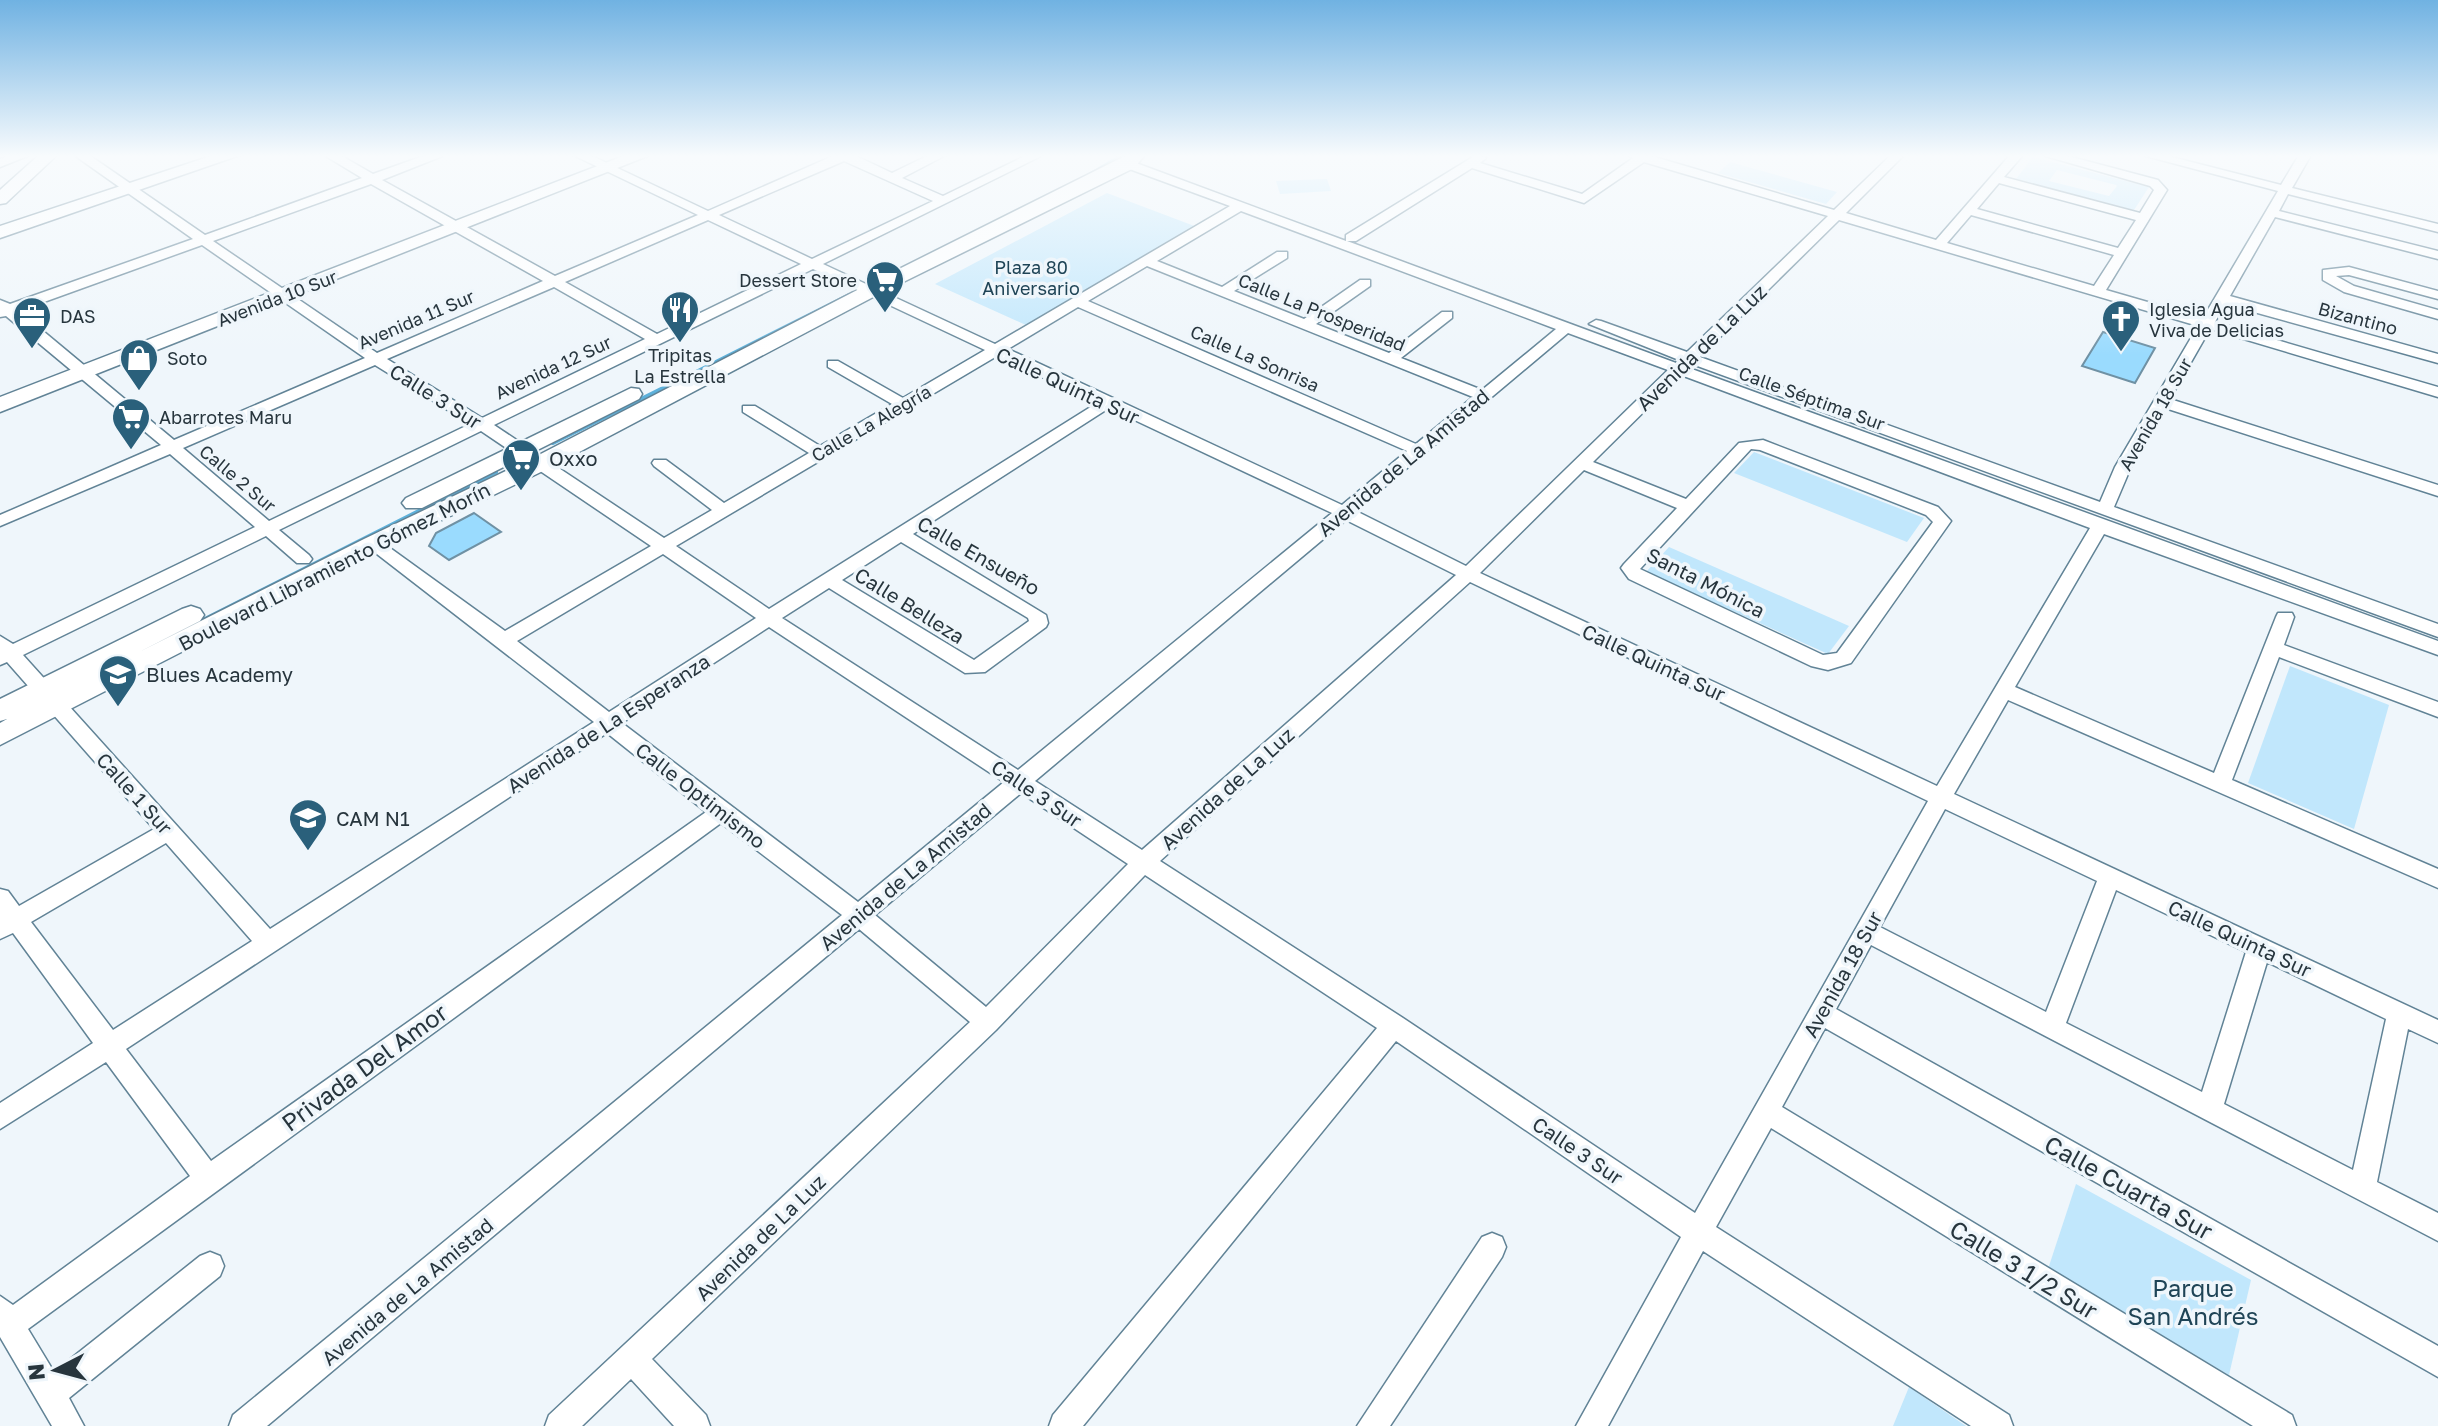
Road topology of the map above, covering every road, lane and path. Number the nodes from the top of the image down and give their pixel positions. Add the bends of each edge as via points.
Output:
1 (32, 222) edge
2 (175, 222) edge
3 (251, 222) edge
4 (447, 222) edge
5 (474, 222) edge
6 (696, 222) edge
7 (721, 222) edge
8 (898, 222) edge
9 (998, 222) edge
10 (1214, 222) edge
11 (1278, 222) edge
12 (1305, 222) edge
13 (1377, 222) edge
14 (1831, 222) edge
15 (1864, 222) edge
16 (1958, 222) edge
17 (2009, 222) edge
18 (2141, 222) edge
19 (2268, 222) edge
20 (2307, 222) edge
21 (2412, 222) edge
22 (458, 228) junction
23 (2438, 228) edge
24 (0, 232) edge
25 (1351, 238) junction
26 (201, 239) junction
27 (1939, 244) junction
28 (2121, 253) junction
29 (1282, 255) dead end
30 (2438, 255) edge
31 (1148, 262) junction
32 (811, 264) junction
33 (558, 282) junction
34 (1365, 283) dead end
35 (863, 288) junction
36 (2098, 291) junction
37 (1223, 292) junction
38 (285, 295) junction
39 (2438, 295) edge
40 (2223, 299) junction
41 (1078, 302) junction
42 (3, 309) edge
43 (1447, 315) dead end
44 (2438, 315) edge
45 (2208, 324) junction
46 (1306, 325) junction
47 (1567, 327) junction
48 (657, 340) junction
49 (995, 351) junction
50 (375, 358) junction
51 (1390, 359) junction
52 (2438, 359) edge
53 (1683, 363) junction
54 (833, 364) dead end
55 (85, 372) junction
56 (2438, 392) edge
57 (1483, 396) junction
58 (2160, 401) junction
59 (1107, 403) junction
60 (0, 405) edge
61 (904, 405) junction
62 (749, 409) dead end
63 (479, 423) junction
64 (172, 448) junction
65 (521, 449) junction
66 (1417, 450) junction
67 (820, 453) junction
68 (1585, 459) junction
69 (541, 463) junction
70 (660, 463) dead end
71 (2438, 491) edge
72 (1692, 501) junction
73 (722, 509) junction
74 (1342, 511) junction
75 (2102, 518) junction
76 (0, 521) edge
77 (267, 529) junction
78 (900, 534) junction
79 (373, 544) junction
80 (661, 544) junction
81 (303, 559) junction
82 (1468, 574) junction
83 (829, 580) junction
84 (2285, 617) dead end
85 (769, 618) junction
86 (2438, 631) edge
87 (504, 640) junction
88 (2273, 648) junction
89 (2438, 648) edge
90 (3, 651) edge
91 (968, 667) joint
92 (2004, 690) junction
93 (50, 698) junction
94 (2438, 710) edge
95 (0, 711) edge
96 (609, 722) junction
97 (0, 735) edge
98 (1019, 780) junction
99 (2220, 784) junction
100 (1941, 797) junction
101 (721, 812) junction
102 (169, 831) junction
103 (1143, 863) junction
104 (2110, 877) junction
105 (2438, 879) edge
106 (0, 898) edge
107 (859, 915) junction
108 (8, 924) edge
109 (1866, 931) junction
110 (269, 944) junction
111 (2260, 946) junction
112 (1820, 1012) junction
113 (2399, 1013) junction
114 (987, 1022) junction
115 (1394, 1026) junction
116 (2052, 1028) junction
117 (2438, 1032) edge
118 (110, 1046) junction
119 (2209, 1110) junction
120 (1768, 1112) junction
121 (0, 1117) edge
122 (208, 1179) junction
123 (2362, 1189) junction
124 (2438, 1228) edge
125 (1697, 1231) junction
126 (1492, 1247) dead end
127 (210, 1266) dead end
128 (4, 1318) edge
129 (632, 1359) junction
130 (2438, 1362) edge
131 (50, 1394) junction
132 (69, 1426) edge
133 (244, 1426) edge
134 (560, 1426) edge
135 (695, 1426) edge
136 (1064, 1426) edge
137 (1372, 1426) edge
138 (1591, 1426) edge
139 (1998, 1426) edge
140 (2281, 1426) edge

1 - 24 main road
2 - 26 street, Calle 3 Sur
3 - 26 street
4 - 22 street
5 - 22 main road, Avenida 10 Sur
6 - 33 street, Avenida 11 Sur
7 - 32 street, Calle Quinta Sur
8 - 32 street, Avenida 12 Sur
9 - 35 main road, Boulevard Libramiento Gómez Morín
10 - 31 street, Calle La Alegría
11 - 47 street, Calle Séptima Sur
12 - 25 street, Calle Séptima Sur
13 - 25 street
14 - 53 street, Avenida de La Luz
15 - 27 street
16 - 27 street
17 - 28 street
18 - 28 street
19 - 40 street, Avenida 18 Sur
20 - 30 street
21 - 23 street
22 - 33 street
22 - 38 main road, Avenida 10 Sur
25 - 53 street, Calle Séptima Sur
26 - 38 street, Calle 3 Sur
26 - 42 street
27 - 36 street
28 - 36 street
29 - 37 street
31 - 37 street, Calle La Prosperidad
31 - 41 street, Calle La Alegría
32 - 35 street, Calle Quinta Sur
32 - 48 street, Avenida 12 Sur
33 - 48 street
33 - 50 street, Avenida 11 Sur
34 - 46 street
35 - 49 street, Calle Quinta Sur
35 - 65 main road, Boulevard Libramiento Gómez Morín
35 - 69 main road, Boulevard Libramiento Gómez Morín
36 - 45 street
37 - 46 street, Calle La Prosperidad
38 - 50 street, Calle 3 Sur
38 - 55 main road, Avenida 10 Sur
39 - 44 street via 2349,271 2328,273 2330,280 2349,289
40 - 45 street, Avenida 18 Sur
40 - 52 street, Bizantino
41 - 49 street, Calle La Alegría
41 - 66 street, Calle La Sonrisa
42 - 55 street, Calle 2 Sur
43 - 51 street
45 - 56 street
45 - 58 street, Avenida 18 Sur
46 - 51 street, Calle La Prosperidad
47 - 53 street, Calle Séptima Sur
47 - 57 street, Avenida de La Amistad
48 - 63 street, Avenida 12 Sur
49 - 59 street, Calle Quinta Sur
49 - 61 street, Calle La Alegría
50 - 63 street, Calle 3 Sur
50 - 64 street, Avenida 11 Sur
51 - 57 street, Calle La Prosperidad
53 - 68 street, Avenida de La Luz
53 - 75 street, Calle Séptima Sur
54 - 61 street
55 - 60 main road, Avenida 10 Sur
55 - 64 street, Calle 2 Sur
57 - 66 street, Avenida de La Amistad
58 - 71 street
58 - 75 street, Avenida 18 Sur
59 - 74 street, Calle Quinta Sur
59 - 78 street, Avenida de La Esperanza
61 - 67 street, Calle La Alegría
62 - 67 street
63 - 65 street, Calle 3 Sur
63 - 77 street, Avenida 12 Sur
64 - 76 street, Avenida 11 Sur
64 - 77 street, Calle 2 Sur
65 - 69 street, Calle 3 Sur
65 - 81 main road, Boulevard Libramiento Gómez Morín
66 - 74 street, Avenida de La Amistad
67 - 73 street, Calle La Alegría
68 - 72 street
68 - 82 street, Avenida de La Luz
69 - 79 main road, Boulevard Libramiento Gómez Morín
69 - 80 street, Calle 3 Sur
70 - 73 street
72 - 72 street, Santa Mónica via 1745,446 1757,444 1932,511 1942,521 1844,658 1828,663 1631,572 1631,565
73 - 80 street, Calle La Alegría
74 - 82 street, Calle Quinta Sur
74 - 98 street, Avenida de La Amistad
75 - 86 street, Calle Séptima Sur
75 - 89 street, Calle Séptima Sur
75 - 92 street, Avenida 18 Sur
77 - 81 street, Calle 2 Sur
77 - 90 street, Avenida 12 Sur
78 - 83 street, Avenida de La Esperanza
78 - 91 street, Calle Ensueño via 1037,615 1039,623 978,667
79 - 87 street, Calle Optimismo
79 - 93 main road, Boulevard Libramiento Gómez Morín
80 - 85 street, Calle 3 Sur
80 - 87 street, Calle La Alegría
81 - 93 main road, Boulevard Libramiento Gómez Morín
82 - 100 street, Calle Quinta Sur
82 - 103 street, Avenida de La Luz
83 - 85 street, Avenida de La Esperanza
83 - 91 street, Calle Belleza
84 - 88 street
85 - 96 street, Avenida de La Esperanza
85 - 98 street, Calle 3 Sur
87 - 96 street, Calle Optimismo
88 - 94 street
88 - 99 street
90 - 93 street, Calle 1 Sur
92 - 99 street
92 - 100 street, Avenida 18 Sur
93 - 95 main road, Boulevard Libramiento Gómez Morín
93 - 97 main road, Boulevard Libramiento Gómez Morín
93 - 102 street, Calle 1 Sur
96 - 101 street, Calle Optimismo
96 - 110 street, Avenida de La Esperanza
98 - 103 street, Calle 3 Sur
98 - 107 street, Avenida de La Amistad
99 - 105 street
100 - 104 street, Calle Quinta Sur
100 - 109 street, Avenida 18 Sur
101 - 107 street, Calle Optimismo
101 - 122 street, Privada Del Amor
102 - 108 street
102 - 110 street, Calle 1 Sur
103 - 114 street, Avenida de La Luz
103 - 115 street, Calle 3 Sur
104 - 111 street, Calle Quinta Sur
104 - 116 street
106 - 108 street
107 - 114 street, Calle Optimismo
107 - 133 street, Avenida de La Amistad
108 - 118 street
109 - 112 street, Avenida 18 Sur
109 - 116 street
110 - 118 street, Avenida de La Esperanza
111 - 113 street, Calle Quinta Sur
111 - 119 street
112 - 120 street, Avenida 18 Sur
112 - 130 street, Calle Cuarta Sur
113 - 117 street, Calle Quinta Sur
113 - 123 street
114 - 129 street, Avenida de La Luz
115 - 125 street, Calle 3 Sur
115 - 136 street
116 - 119 street
118 - 121 street, Avenida de La Esperanza
118 - 122 street
119 - 123 street
120 - 125 street, Avenida 18 Sur
120 - 140 street, Calle 3 1/2 Sur
122 - 128 street, Privada Del Amor
123 - 124 street
125 - 138 street, Avenida 18 Sur
125 - 139 street, Calle 3 Sur
126 - 137 street
127 - 131 street
128 - 131 street
129 - 134 street, Avenida de La Luz
129 - 135 street
131 - 132 street

